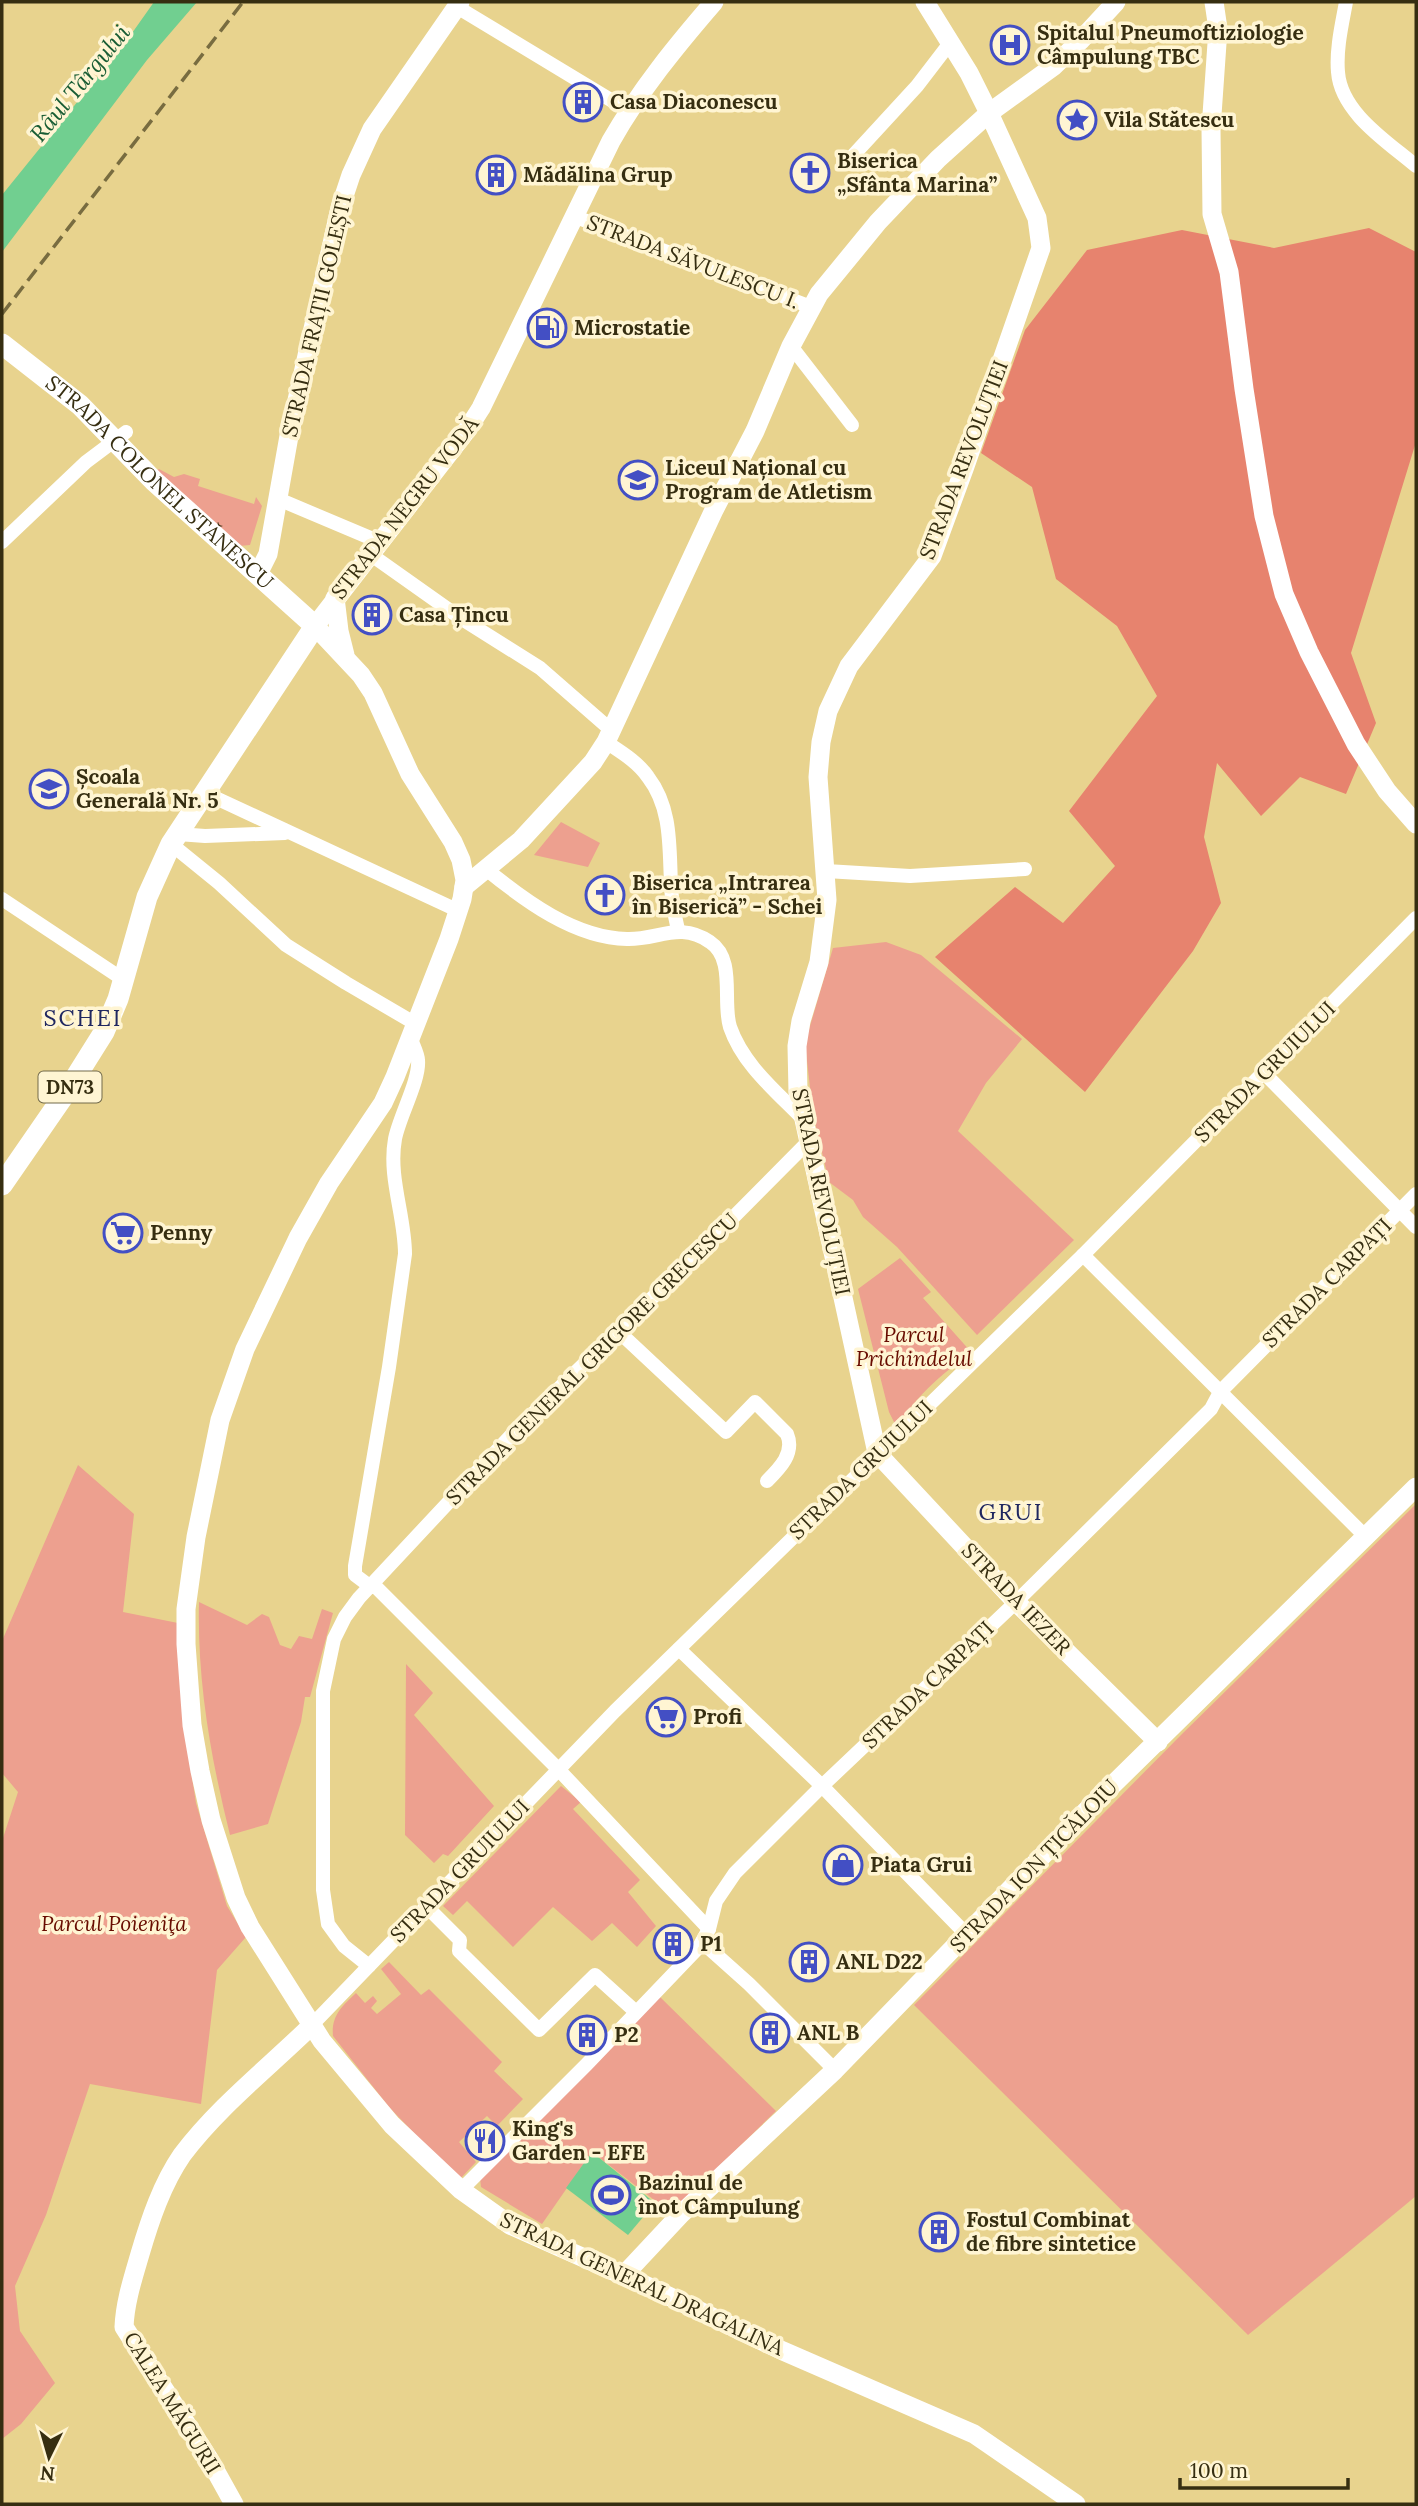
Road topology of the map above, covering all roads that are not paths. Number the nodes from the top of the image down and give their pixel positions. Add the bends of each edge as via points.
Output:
1 (714, 2) edge
2 (925, 2) edge
3 (1116, 2) edge
4 (1214, 2) edge
5 (1346, 2) edge
6 (458, 5) edge
7 (950, 43) junction
8 (629, 111) junction
9 (989, 113) junction
10 (848, 161) dead end
11 (1416, 166) edge
12 (576, 217) junction
13 (811, 307) junction
14 (2, 344) edge
15 (791, 345) junction
16 (852, 425) dead end
17 (126, 432) dead end
18 (278, 499) junction
19 (2, 542) edge
20 (375, 548) junction
21 (258, 574) junction
22 (285, 597) junction
23 (335, 598) junction
24 (314, 626) junction
25 (295, 653) junction
26 (347, 660) junction
27 (609, 736) junction
28 (205, 793) junction
29 (1416, 824) edge
30 (290, 833) junction
31 (174, 839) junction
32 (486, 869) junction
33 (1025, 869) dead end
34 (826, 871) junction
35 (464, 887) junction
36 (2, 899) edge
37 (459, 911) junction
38 (1416, 918) edge
39 (678, 930) junction
40 (124, 981) junction
41 (414, 1031) junction
42 (1264, 1073) junction
43 (804, 1120) junction
44 (809, 1141) junction
45 (2, 1185) edge
46 (1416, 1194) edge
47 (1399, 1210) junction
48 (1416, 1227) edge
49 (1083, 1255) junction
50 (618, 1331) junction
51 (1220, 1392) junction
52 (877, 1453) junction
53 (767, 1480) dead end
54 (1416, 1486) edge
55 (1365, 1536) junction
56 (372, 1586) junction
57 (1016, 1602) junction
58 (679, 1649) junction
59 (1158, 1742) junction
60 (558, 1769) junction
61 (822, 1786) junction
62 (426, 1906) junction
63 (967, 1935) junction
64 (706, 1936) junction
65 (369, 1966) junction
66 (636, 2012) junction
67 (311, 2026) junction
68 (835, 2070) junction
69 (461, 2190) junction
70 (623, 2276) junction
71 (234, 2504) edge
72 (1076, 2504) edge

1 - 8 main road, STRADA NEGRU VODĂ / DN73 via 663,61
2 - 7 main road, STRADA REVOLUȚIEI
3 - 9 main road via 1054,66
4 - 29 main road via 1218,29 1211,129 1212,214 1229,272 1268,529 1284,594 1315,663 1356,744
5 - 11 street via 1338,74 1343,93 1356,113
6 - 8 street
6 - 18 main road, STRADA FRAȚII GOLEȘTI via 380,115 351,175 334,234
7 - 9 main road, STRADA REVOLUȚIEI
7 - 10 street via 918,86
8 - 12 main road, STRADA NEGRU VODĂ / DN73
9 - 13 main road via 878,222
9 - 34 main road, STRADA REVOLUȚIEI via 1037,218 1041,248 932,556 849,666 828,711 818,778
12 - 13 street, STRADA SĂVULESCU I.
12 - 20 main road, STRADA NEGRU VODĂ / DN73 via 481,408
13 - 15 main road
14 - 21 main road, STRADA COLONEL STĂNESCU via 80,405 154,481
15 - 16 street
15 - 27 main road via 755,431
17 - 19 street via 86,462
18 - 20 street
18 - 21 main road, STRADA FRAȚII GOLEȘTI via 268,554
20 - 23 main road, STRADA NEGRU VODĂ / DN73
20 - 27 street via 459,617 540,668
21 - 22 main road, STRADA COLONEL STĂNESCU
22 - 24 main road, STRADA COLONEL STĂNESCU
22 - 25 main road via 294,627
23 - 24 main road, STRADA NEGRU VODĂ / DN73
23 - 26 main road
24 - 25 main road, STRADA NEGRU VODĂ / DN73
24 - 26 main road, STRADA GENERAL DRAGALINA
25 - 26 main road via 324,650
25 - 28 main road, STRADA NEGRU VODĂ / DN73
26 - 35 main road, STRADA GENERAL DRAGALINA via 373,693 410,774 453,842
27 - 32 main road via 593,762 521,840
27 - 39 street via 659,794 666,814
28 - 30 street
28 - 31 main road, STRADA NEGRU VODĂ / DN73
30 - 31 street
30 - 37 street
31 - 40 main road, STRADA NEGRU VODĂ / DN73 via 147,897
31 - 41 street via 286,945
32 - 35 main road
32 - 39 street via 550,915 593,933 628,939
33 - 34 street via 909,876
34 - 43 main road, STRADA REVOLUȚIEI via 824,937 797,1046
35 - 37 main road, STRADA GENERAL DRAGALINA
36 - 40 street
37 - 41 main road, STRADA GENERAL DRAGALINA
38 - 42 street, STRADA GRUIULUI
39 - 43 street via 712,942 723,958 730,1026 741,1049
40 - 45 main road, DN73 via 104,1032
41 - 56 street via 418,1060 393,1161 405,1254 355,1566 355,1575
41 - 67 main road, STRADA GENERAL DRAGALINA via 383,1102 304,1227 230,1387 196,1537 186,1609 192,1725 225,1868 250,1927
42 - 47 street
42 - 49 street, STRADA GRUIULUI
43 - 44 main road, STRADA REVOLUȚIEI
44 - 50 street, STRADA GENERAL GRIGORE GRECESCU
44 - 52 main road, STRADA REVOLUȚIEI
46 - 47 street, STRADA CARPAȚI
47 - 48 street
47 - 51 street, STRADA CARPAȚI
49 - 51 street
49 - 52 street, STRADA GRUIULUI
50 - 53 street via 726,1432 755,1402 787,1434 785,1463
50 - 56 street, STRADA GENERAL GRIGORE GRECESCU via 517,1429
51 - 55 street
51 - 57 street, STRADA CARPAȚI via 1210,1409
52 - 57 main road, STRADA IEZER
52 - 58 street, STRADA GRUIULUI
54 - 55 main road, STRADA ION ȚICĂLOIU
55 - 59 main road, STRADA ION ȚICĂLOIU
56 - 60 street
56 - 65 street, STRADA GENERAL GRIGORE GRECESCU via 345,1617 327,1665 322,1811 328,1924 344,1946
57 - 59 main road, STRADA IEZER
57 - 61 street, STRADA CARPAȚI
58 - 60 street, STRADA GRUIULUI
58 - 61 street
59 - 63 main road, STRADA ION ȚICĂLOIU
60 - 62 street, STRADA GRUIULUI
60 - 64 street
61 - 63 street
61 - 64 street, STRADA CARPAȚI via 735,1873 716,1901
62 - 65 street, STRADA GRUIULUI
62 - 66 street via 460,1940 459,1951 539,2030 595,1975
63 - 68 main road, STRADA ION ȚICĂLOIU
64 - 66 street, STRADA CARPAȚI
64 - 68 street
65 - 67 street, STRADA GRUIULUI
66 - 69 street, STRADA CARPAȚI
67 - 69 main road, STRADA GENERAL DRAGALINA via 392,2125
67 - 71 main road, CALEA MĂGURII via 182,2156 156,2207 125,2308 124,2327
68 - 70 main road, STRADA ION ȚICĂLOIU via 681,2214
69 - 70 main road, STRADA GENERAL DRAGALINA via 510,2225
70 - 72 main road, STRADA GENERAL DRAGALINA via 974,2434

